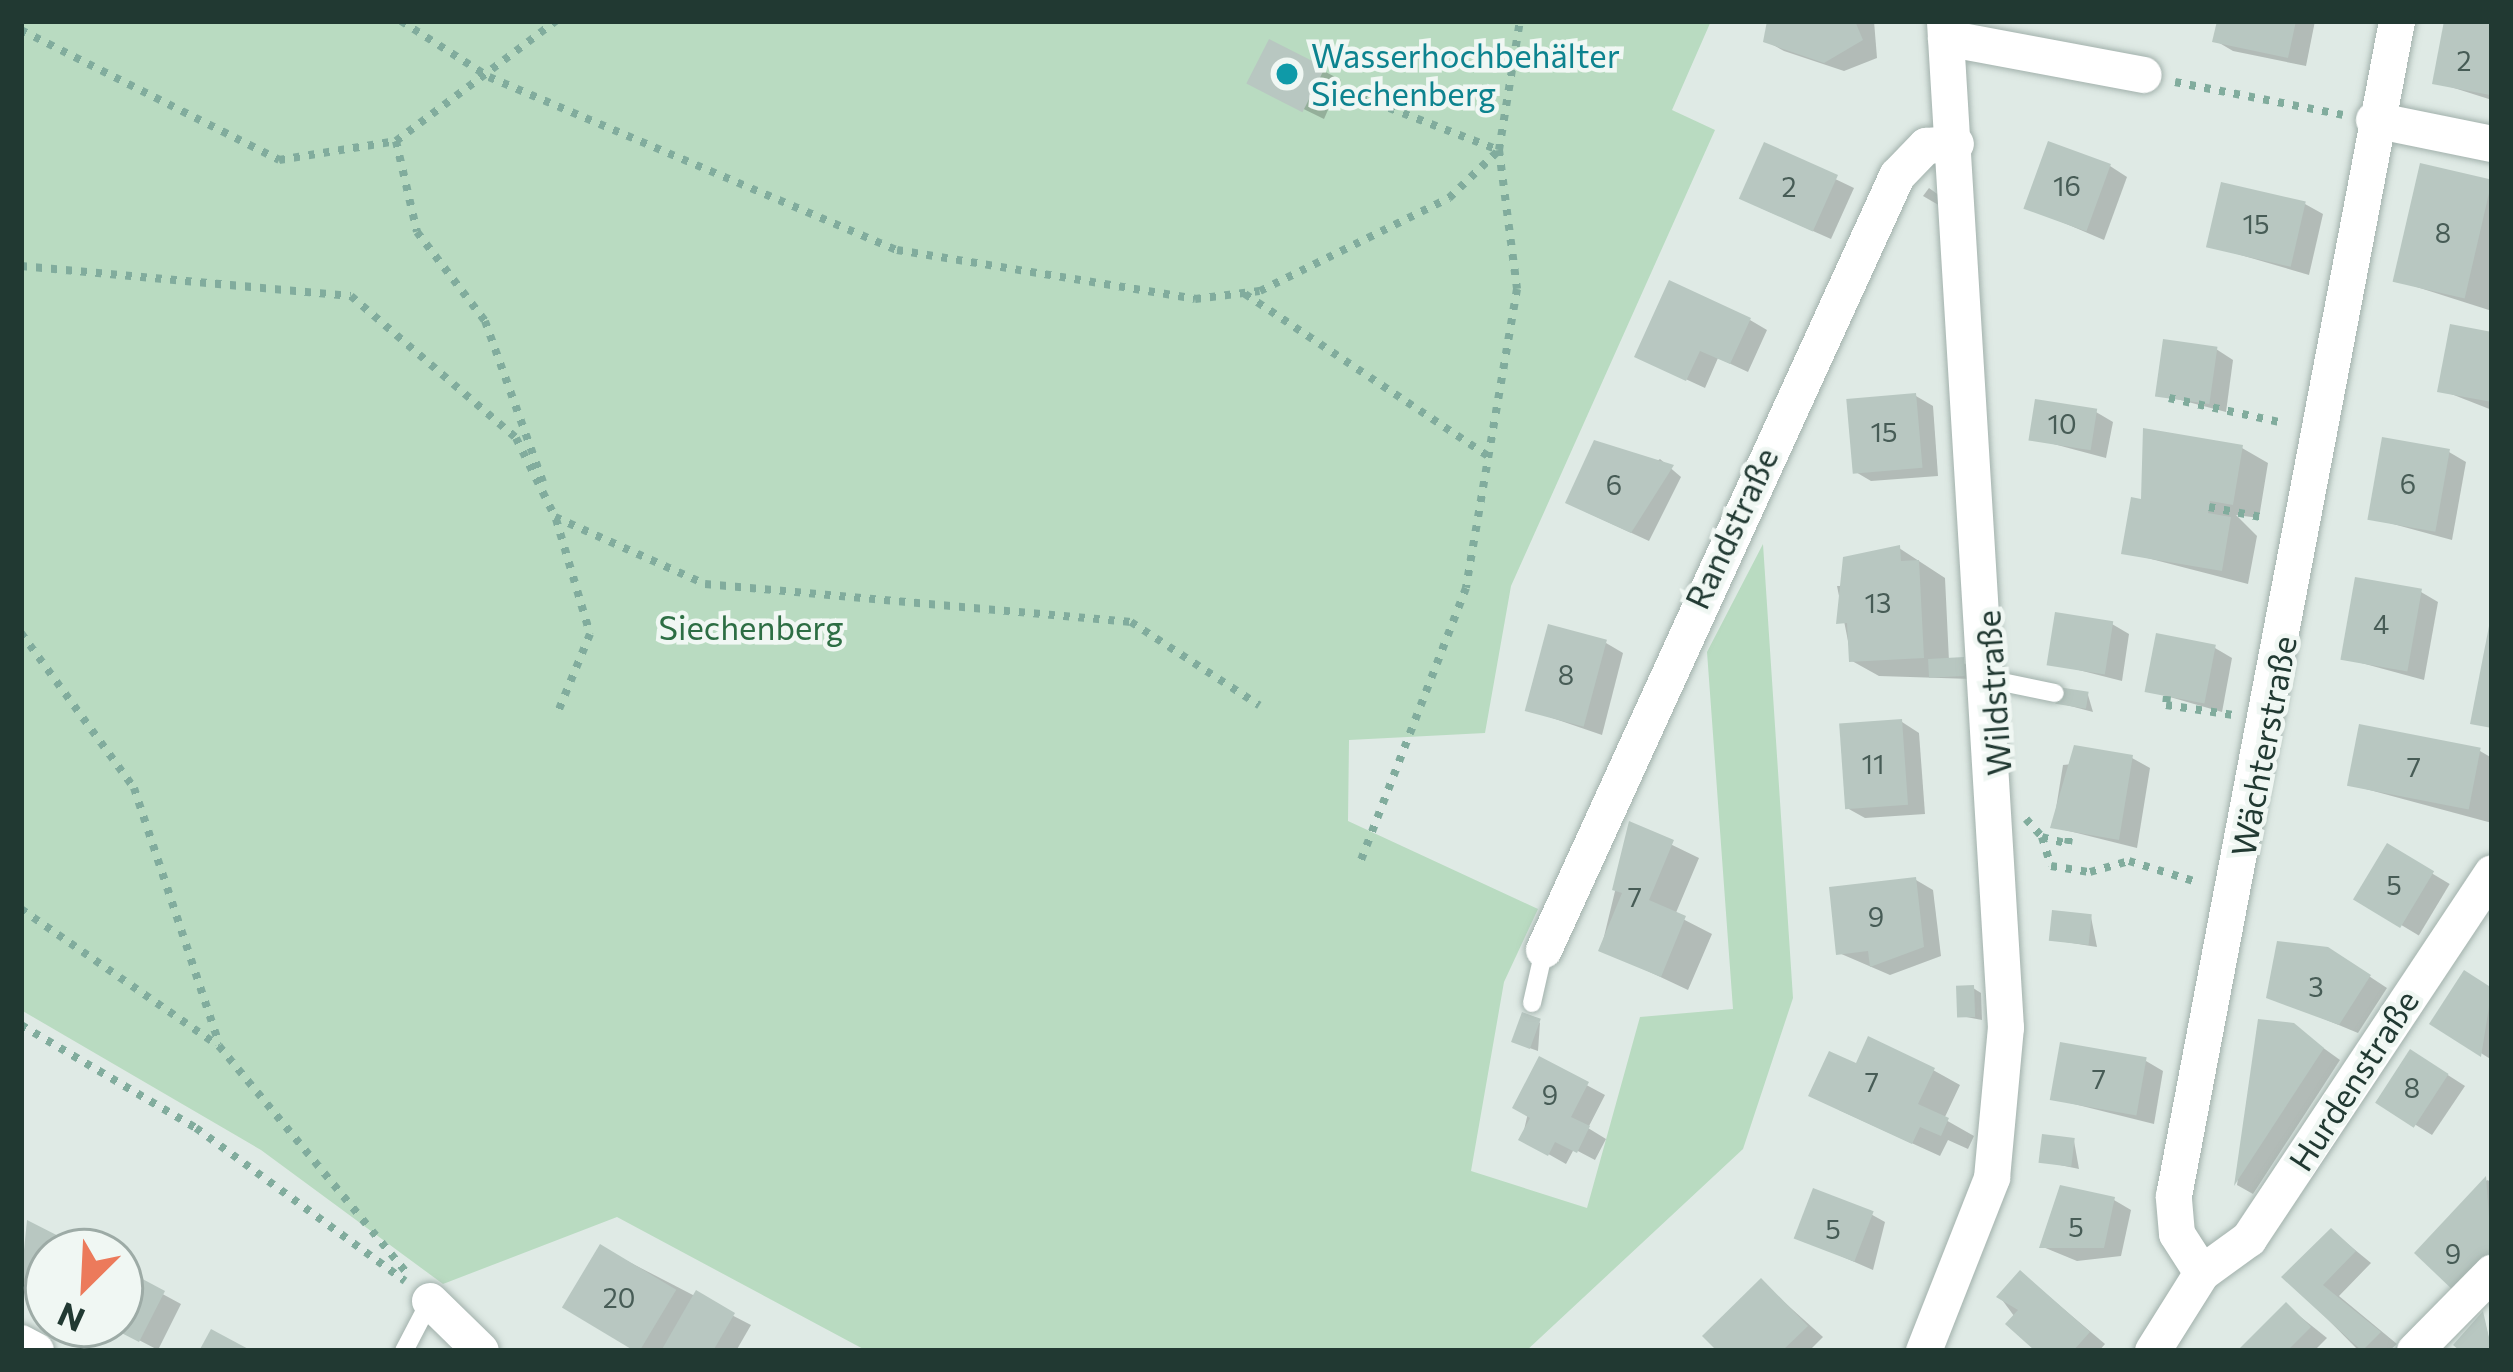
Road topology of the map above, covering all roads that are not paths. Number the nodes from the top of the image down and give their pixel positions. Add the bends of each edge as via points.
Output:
1 (2397, 21) edge
2 (1945, 29) edge
3 (2144, 75) dead end
4 (2374, 120) junction
5 (1956, 144) junction
6 (2492, 145) edge
7 (1993, 680) junction
8 (2055, 693) dead end
9 (2492, 873) edge
10 (1544, 950) joint
11 (1532, 1003) dead end
12 (2202, 1273) junction
13 (2492, 1273) edge
14 (430, 1300) joint
15 (21, 1343) edge
16 (36, 1351) edge
17 (404, 1351) edge
18 (482, 1351) edge
19 (1924, 1351) edge
20 (2153, 1351) edge
21 (2415, 1351) edge

1 - 4 street, Wächterstraße
2 - 3 street
2 - 5 street, Wildstraße
4 - 6 street
4 - 12 street, Wächterstraße via 2305,526 2174,1196 2177,1234
5 - 7 street, Wildstraße
5 - 10 street, Randstraße via 1926,146 1897,176
7 - 8 lane
7 - 19 street, Wildstraße via 2001,1118 1976,1242
9 - 12 street, Hurdenstraße via 2249,1239
10 - 11 lane
12 - 20 street
13 - 21 street
14 - 17 lane
14 - 18 street
15 - 16 street

